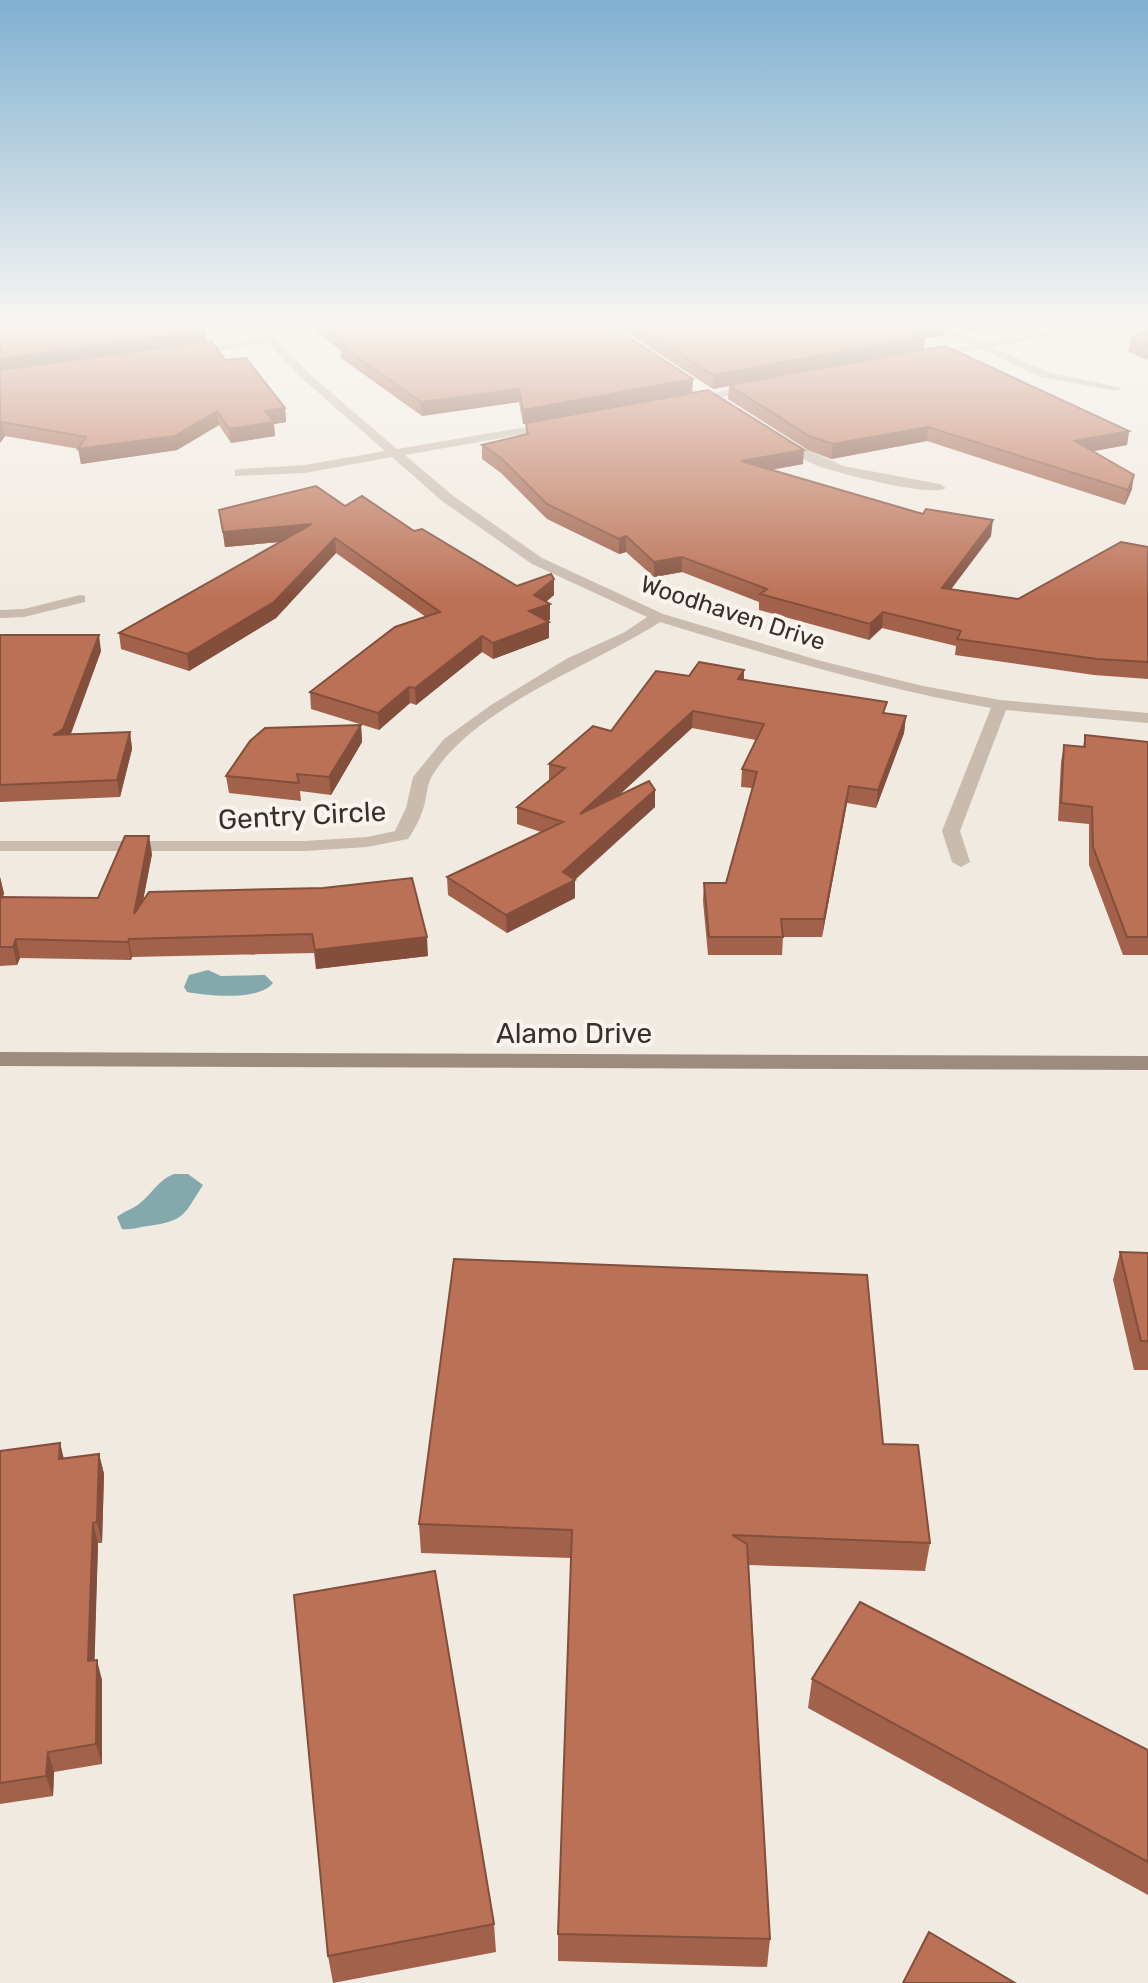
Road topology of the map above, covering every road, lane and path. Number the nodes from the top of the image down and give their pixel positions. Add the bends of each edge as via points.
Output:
1 (350, 414) edge
2 (564, 423) edge
3 (766, 432) edge
4 (397, 454) junction
5 (240, 473) dead end
6 (940, 488) dead end
7 (80, 599) dead end
8 (0, 614) edge
9 (658, 617) junction
10 (1000, 705) junction
11 (1148, 718) edge
12 (0, 846) edge
13 (961, 862) dead end
14 (0, 1059) edge
15 (1148, 1063) edge

1 - 4 street, Woodhaven Drive
2 - 4 street
3 - 6 street via 803,456 860,477
4 - 5 street
4 - 9 street, Woodhaven Drive via 447,498 537,561
7 - 8 street
9 - 10 street, Woodhaven Drive via 816,664
9 - 12 street, Gentry Circle via 573,661 450,743 422,777 402,835 305,846
10 - 11 street, Woodhaven Drive
10 - 13 street via 951,831
14 - 15 main road, Alamo Drive

